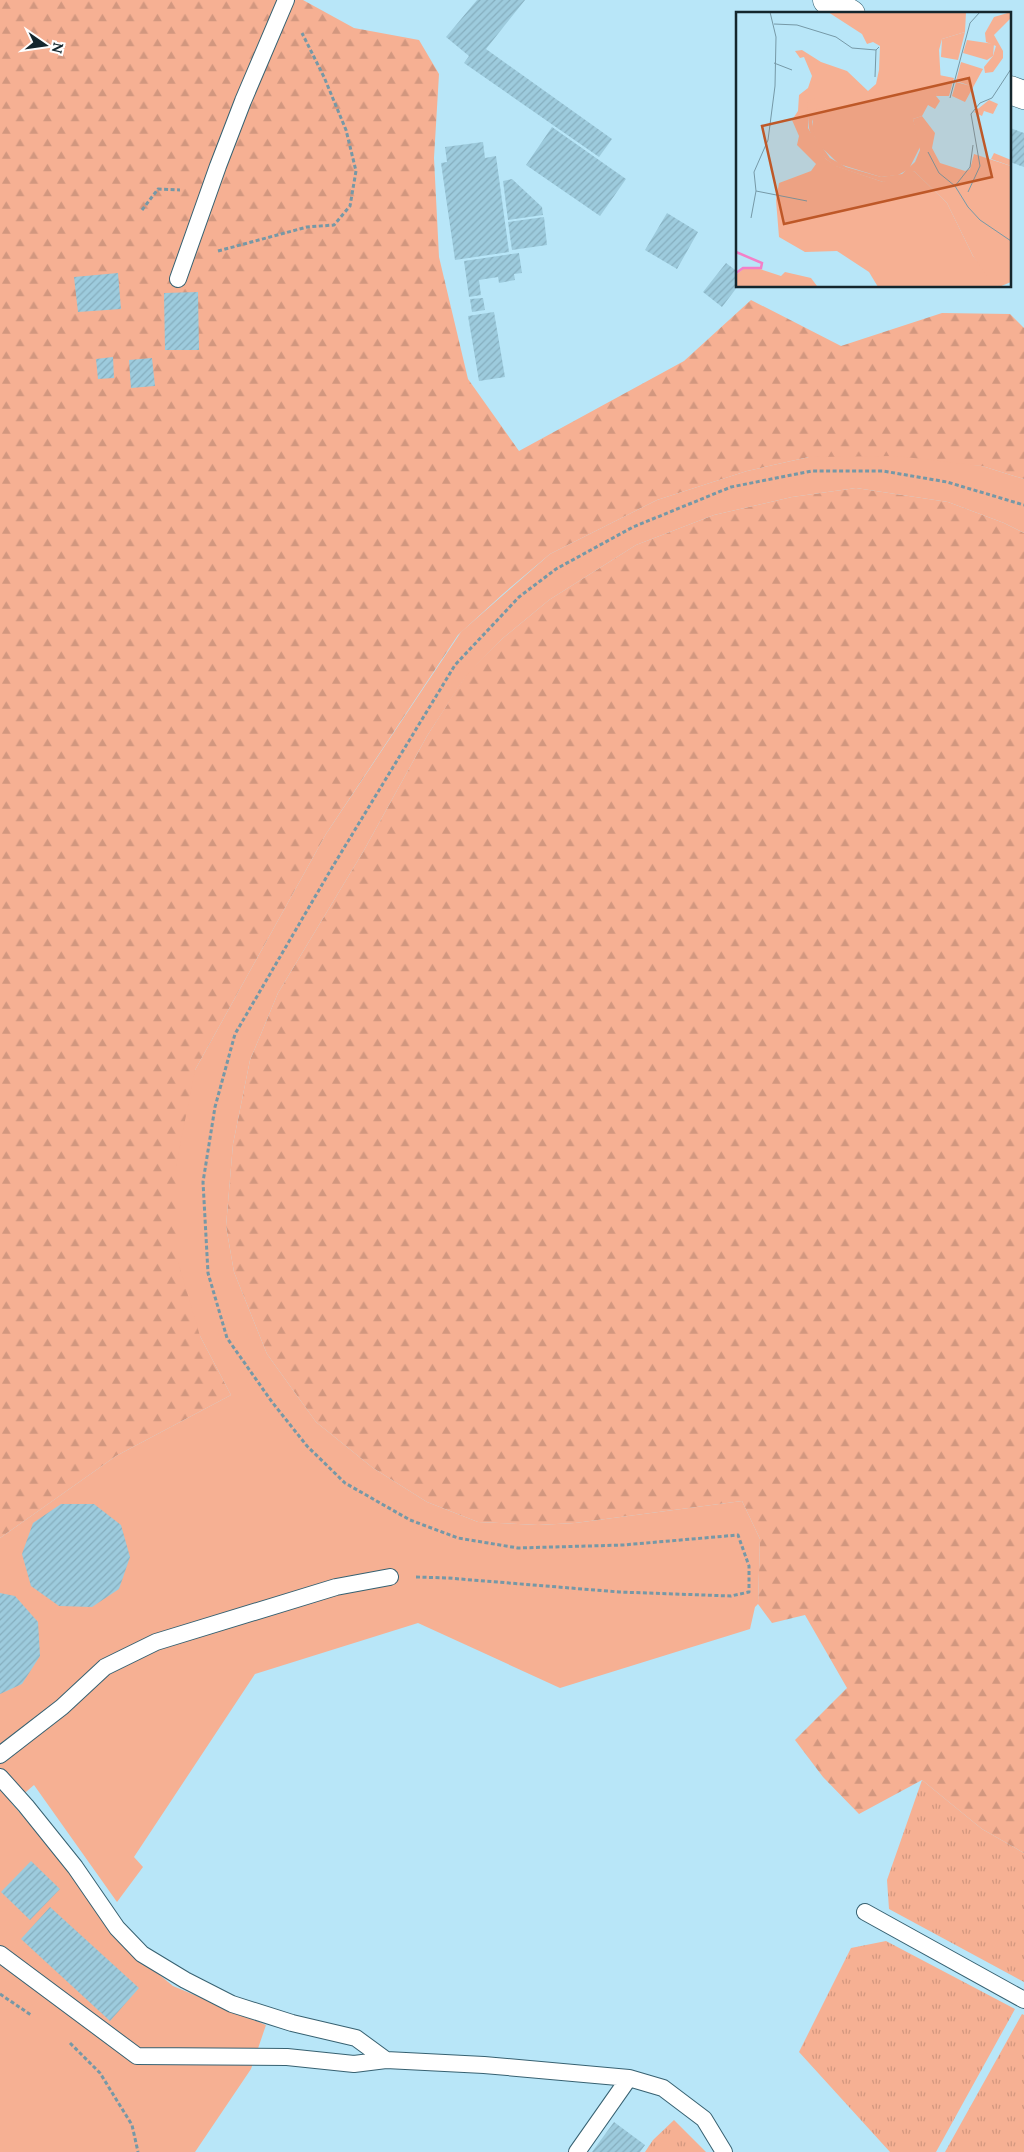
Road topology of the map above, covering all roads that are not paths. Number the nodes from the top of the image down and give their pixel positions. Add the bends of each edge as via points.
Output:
1 (286, 0) edge
2 (827, 0) edge
3 (848, 12) edge
4 (1012, 91) edge
5 (1024, 95) edge
6 (178, 280) dead end
7 (390, 1577) road end
8 (0, 1755) edge
9 (0, 1778) edge
10 (865, 1912) dead end
11 (0, 1954) edge
12 (1024, 2000) edge
13 (386, 2060) junction
14 (629, 2078) junction
15 (577, 2152) edge
16 (724, 2152) edge

1 - 6 lane via 243,101
2 - 3 street
4 - 5 street
7 - 8 lane via 336,1587 156,1642 105,1666 62,1707
9 - 13 lane via 75,1867 117,1928 142,1954 232,2004 356,2038
10 - 12 lane
11 - 13 lane via 137,2056 287,2057 354,2064
13 - 14 lane
14 - 15 lane
14 - 16 lane via 663,2088 704,2119

